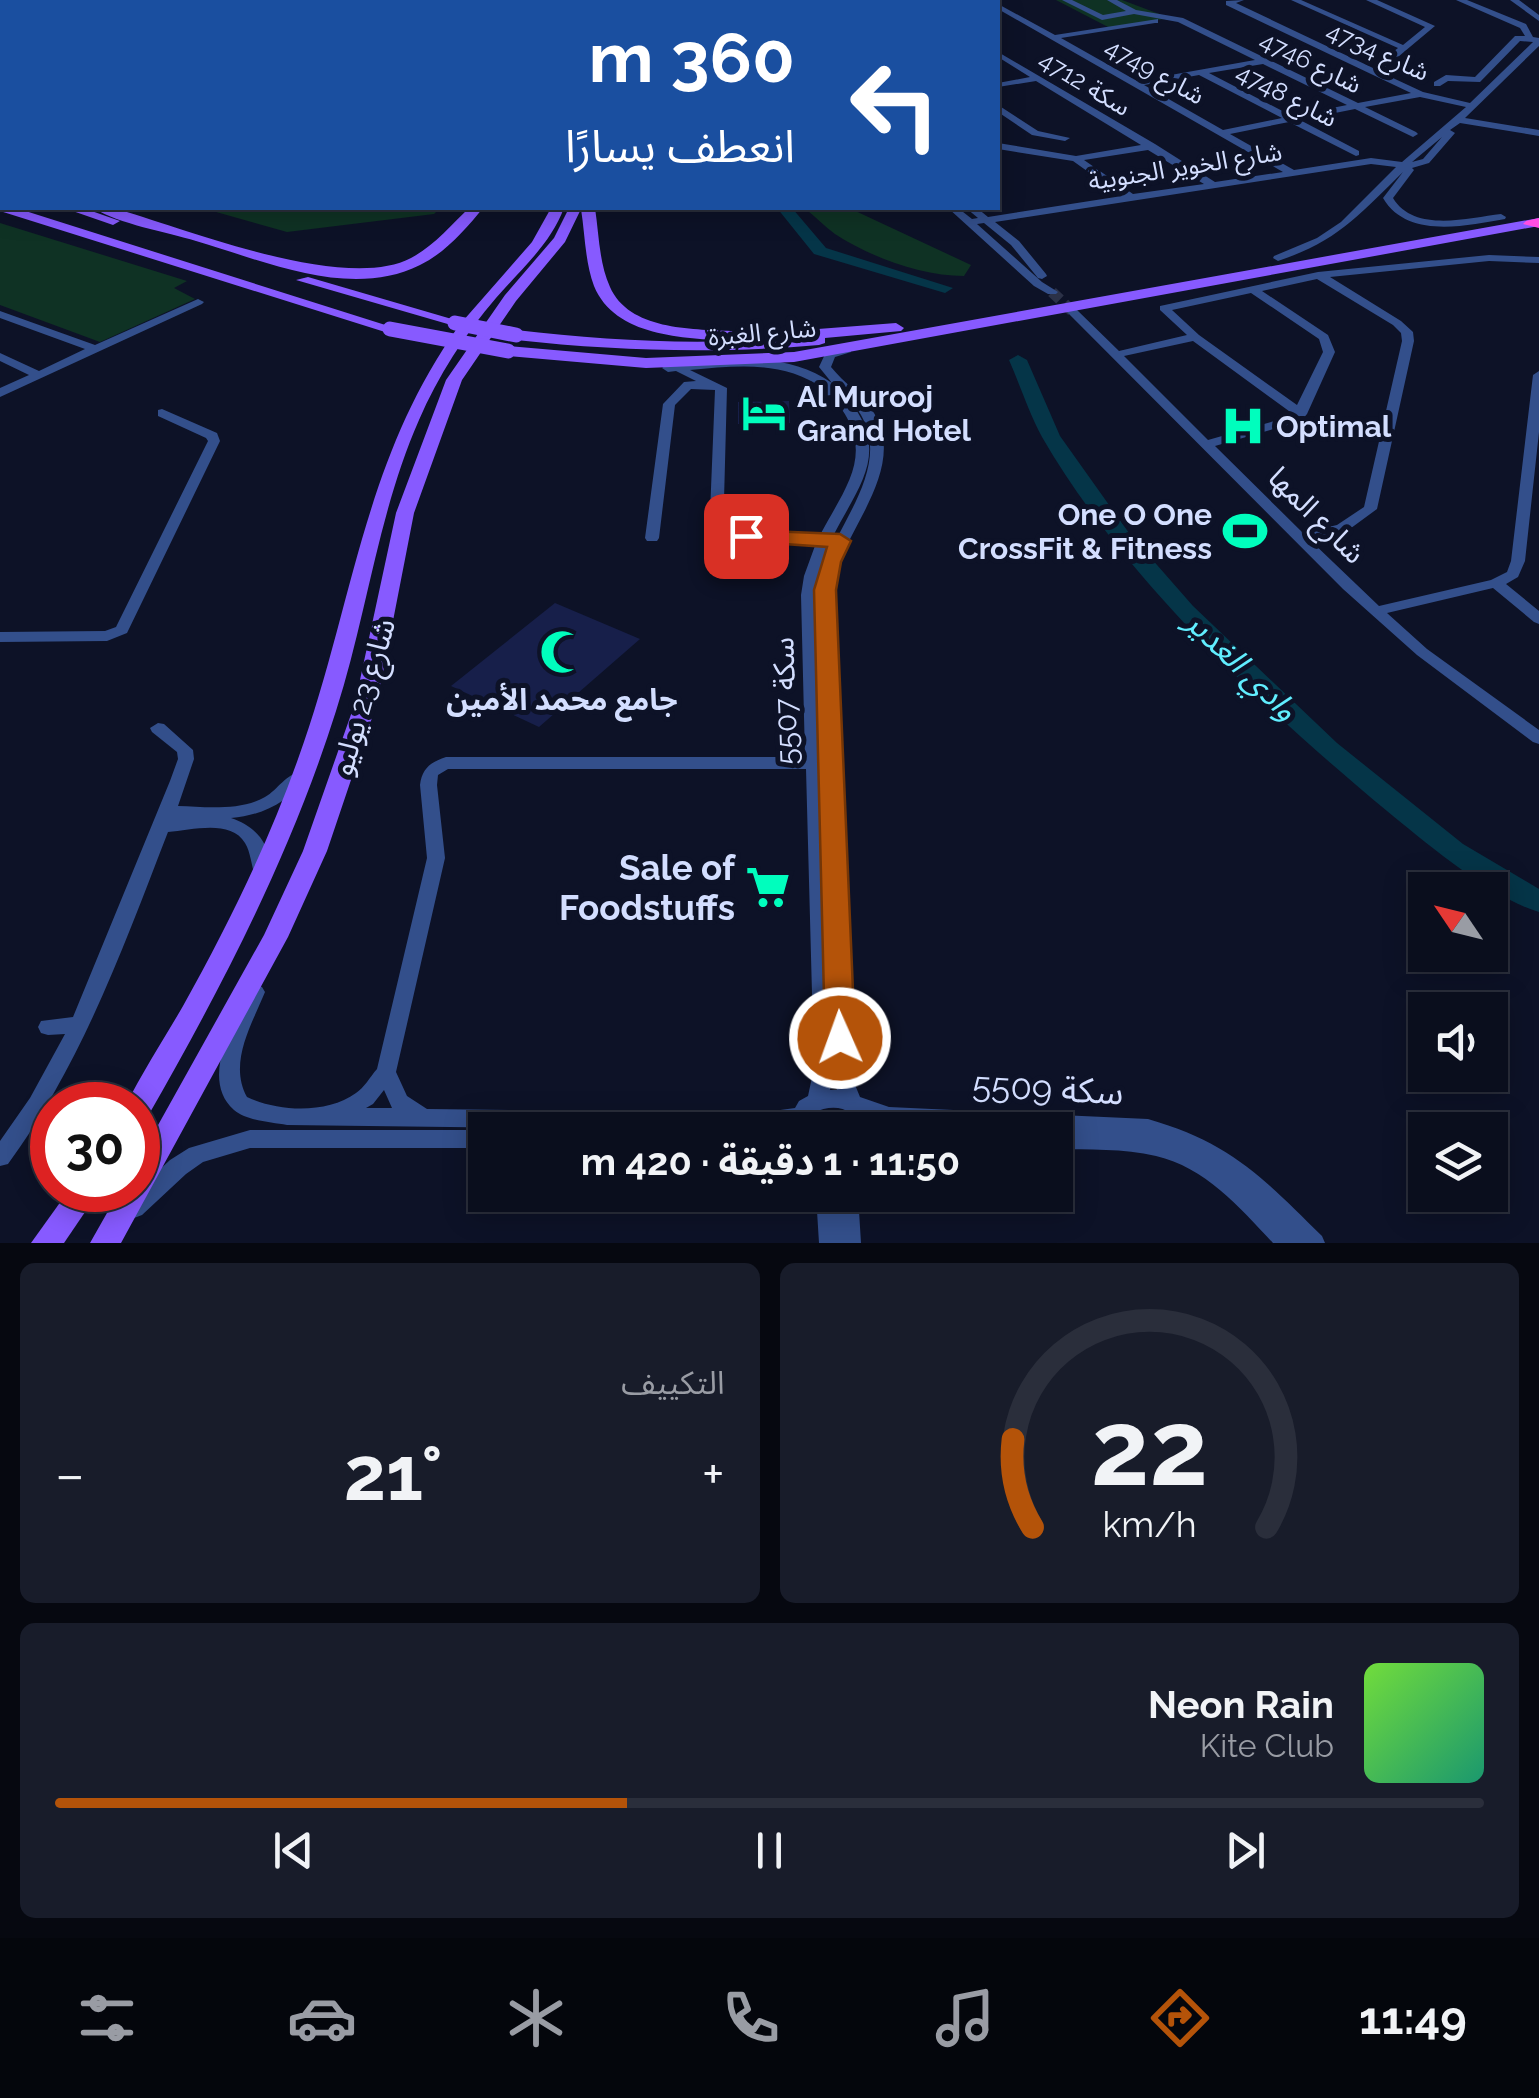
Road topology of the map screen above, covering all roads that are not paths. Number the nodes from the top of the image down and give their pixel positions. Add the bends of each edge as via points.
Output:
1 (1066, 0) edge
2 (1110, 0) edge
3 (1240, 0) edge
4 (1295, 0) edge
5 (1370, 0) edge
6 (1460, 0) edge
7 (1514, 0) edge
8 (1000, 7) edge
9 (1134, 12) junction
10 (1538, 15) edge
11 (1170, 18) junction
12 (1056, 37) junction
13 (1536, 39) edge
14 (1404, 48) junction
15 (1000, 55) edge
16 (1499, 58) junction
17 (1263, 61) junction
18 (1518, 62) junction
19 (1200, 72) junction
20 (1374, 72) junction
21 (1039, 78) junction
22 (1136, 84) junction
23 (1437, 84) dead end
24 (1000, 85) edge
25 (1420, 94) junction
26 (1472, 106) junction
27 (1358, 107) junction
28 (1000, 109) edge
29 (1292, 120) junction
30 (1457, 120) junction
31 (1224, 132) junction
32 (1450, 133) junction
33 (1539, 133) edge
34 (1413, 134) dead end
35 (1065, 138) dead end
36 (1000, 146) edge
37 (1152, 146) junction
38 (1422, 147) junction
39 (1356, 153) dead end
40 (1076, 159) junction
41 (1371, 161) junction
42 (1405, 167) junction
43 (1341, 169) junction
44 (1291, 172) junction
45 (1212, 184) junction
46 (1130, 198) junction
47 (1394, 208) junction
48 (10, 210) edge
49 (77, 210) edge
50 (109, 210) edge
51 (474, 210) edge
52 (557, 210) edge
53 (574, 210) edge
54 (588, 210) edge
55 (958, 210) edge
56 (972, 210) edge
57 (987, 210) edge
58 (1358, 213) junction
59 (1027, 216) junction
60 (1501, 217) junction
61 (1537, 220) edge
62 (983, 224) junction
63 (1014, 244) junction
64 (1337, 257) junction
65 (1278, 258) junction
66 (1539, 260) edge
67 (1263, 272) junction
68 (1321, 275) junction
69 (1252, 288) junction
70 (198, 302) dead end
71 (1072, 312) tunnel mouth
72 (0, 314) edge
73 (19, 320) junction
74 (903, 328) junction
75 (0, 329) edge
76 (1195, 336) junction
77 (857, 346) junction
78 (94, 349) junction
79 (506, 354) junction
80 (1115, 355) junction
81 (0, 357) edge
82 (668, 368) junction
83 (39, 375) junction
84 (1539, 375) edge
85 (722, 388) junction
86 (836, 390) junction
87 (0, 393) edge
88 (810, 395) dead end
89 (162, 413) dead end
90 (1301, 414) junction
91 (1207, 444) junction
92 (652, 538) dead end
93 (716, 538) dead end
94 (1300, 538) junction
95 (829, 544) junction
96 (1496, 583) junction
97 (1376, 611) junction
98 (1539, 619) edge
99 (0, 637) edge
100 (158, 728) dead end
101 (1539, 738) edge
102 (308, 762) junction
103 (814, 763) junction
104 (165, 819) junction
105 (261, 870) junction
106 (276, 938) junction
107 (81, 1025) junction
108 (48, 1027) dead end
109 (386, 1072) junction
110 (153, 1082) edge
111 (816, 1100) junction
112 (856, 1104) junction
113 (806, 1112) edge
114 (861, 1112) edge
115 (333, 1116) junction
116 (431, 1120) junction
117 (468, 1120) edge
118 (468, 1139) edge
119 (1073, 1141) edge
120 (160, 1147) edge
121 (0, 1156) edge
122 (69, 1212) edge
123 (73, 1212) edge
124 (123, 1212) edge
125 (822, 1212) edge
126 (830, 1212) edge
127 (843, 1212) edge
128 (111, 1234) edge
129 (836, 1240) edge
130 (46, 1243) edge
131 (56, 1243) edge
132 (1288, 1243) edge
133 (1314, 1243) edge

1 - 9 street via 1102,18
2 - 9 street
3 - 20 street, 4734 شارع via 1228,3
4 - 14 street
5 - 14 street via 1430,26
6 - 13 street via 1523,26
7 - 10 street
8 - 12 street, 4749 شارع
9 - 11 street, 4746 شارع
11 - 12 street
11 - 17 street, 4746 شارع
12 - 22 street, 4749 شارع
13 - 16 street via 1518,38
13 - 18 street
14 - 20 street
15 - 21 street, سكة 4712
16 - 18 street
16 - 23 street via 1477,80 1446,78
17 - 19 street
17 - 27 street, 4746 شارع
18 - 26 street
19 - 22 street
19 - 29 street, 4748 شارع
20 - 25 street, 4734 شارع
21 - 24 street
21 - 37 street, سكة 4712
22 - 31 street, 4749 شارع
25 - 26 street, 4734 شارع
25 - 27 street
26 - 30 street
27 - 29 street
27 - 34 street, 4746 شارع
28 - 35 street via 1035,133
29 - 31 street
29 - 39 street, 4748 شارع
30 - 32 street
30 - 33 street
30 - 38 street
31 - 44 street, 4749 شارع
32 - 42 street via 1426,160
32 - 47 street
36 - 40 street
37 - 40 street, سكة 4712
37 - 45 street, سكة 4712
38 - 41 street
38 - 42 street
40 - 46 street
41 - 42 street, شارع الخوير الجنوبية
41 - 44 street, شارع الخوير الجنوبية
42 - 43 street, شارع الخوير الجنوبية
42 - 47 street via 1407,177 1388,198
42 - 58 street
43 - 58 street via 1382,178
43 - 59 street, شارع الخوير الجنوبية
44 - 45 street, شارع الخوير الجنوبية
45 - 46 street, شارع الخوير الجنوبية
46 - 59 street, شارع الخوير الجنوبية
47 - 60 street via 1432,222
48 - 79 main road, bridge via 437,344
49 - 74 main road, شارع الغبرة, bridge via 368,300 516,334 694,350
50 - 51 main road via 314,271 352,274 417,261
52 - 102 main road, شارع 23 يوليو via 548,231 472,320 412,417 387,481
53 - 106 main road, شارع 23 يوليو via 446,398 405,512 366,703 315,851
54 - 74 main road via 602,287 620,310 649,323 735,336
55 - 62 street
56 - 62 street
57 - 59 street
58 - 65 street via 1331,235
59 - 62 street, شارع الخوير الجنوبية
59 - 63 street via 1010,231
60 - 61 main road, شارع الغبرة
60 - 65 main road, شارع الغبرة
61 - 64 main road, شارع الغبرة
62 - 63 street
62 - 63 street via 1052,292
64 - 67 main road, شارع الغبرة
64 - 68 street
65 - 74 main road, شارع الغبرة
66 - 68 street via 1490,258
67 - 68 street
67 - 77 main road, شارع الغبرة
68 - 69 street
68 - 94 street via 1397,324 1408,341 1370,510 1342,528
69 - 76 street via 1164,308
69 - 90 street via 1330,345
70 - 78 street
71 - 80 street, شارع المها
72 - 73 street
73 - 75 street
73 - 78 street
76 - 80 street
76 - 90 street
77 - 79 main road, شارع الغبرة via 702,363
77 - 95 street, سكة 5507 via 824,363 864,408 878,451 870,482
78 - 83 street
79 - 82 main road
80 - 91 street, شارع المها
81 - 83 street
82 - 85 street
82 - 86 street via 772,362 801,368
83 - 87 street
84 - 96 street via 1517,568
85 - 92 street via 688,385 669,404
85 - 93 street
86 - 88 street
86 - 95 street, سكة 5507 via 861,427 864,454
89 - 99 street via 214,441 122,630 108,636
90 - 91 street
91 - 94 street, شارع المها
94 - 97 street, شارع المها
95 - 103 street, سكة 5507 via 808,595
95 - 112 street, سكة 5507 via 827,673 842,1075
96 - 97 street
96 - 98 street
97 - 101 street, شارع المها
100 - 104 street via 185,750 186,759
102 - 104 street via 279,798 254,810
102 - 105 main road, شارع 23 يوليو
103 - 109 street via 522,761 433,769 428,779 436,858
103 - 111 street, سكة 5507 via 824,1068
104 - 105 street via 245,829 258,842
104 - 107 street
105 - 110 main road, شارع 23 يوليو
106 - 115 street via 228,1063 231,1091 240,1103 267,1113
106 - 120 main road, شارع 23 يوليو
107 - 108 street
107 - 121 street via 38,1105
109 - 115 street via 366,1098
109 - 116 street via 399,1102
111 - 112 street, سكة 5509
111 - 113 street
112 - 114 street, سكة 5507
112 - 133 street, سكة 5509 via 889,1116 1173,1134 1223,1157
115 - 116 street
116 - 117 street
118 - 128 street via 229,1144 178,1167
119 - 132 street, سكة 5509 via 1144,1144 1189,1158 1235,1189
122 - 130 main road
123 - 131 main road
124 - 128 main road, شارع 23 يوليو
125 - 129 street
126 - 129 street
127 - 129 street

